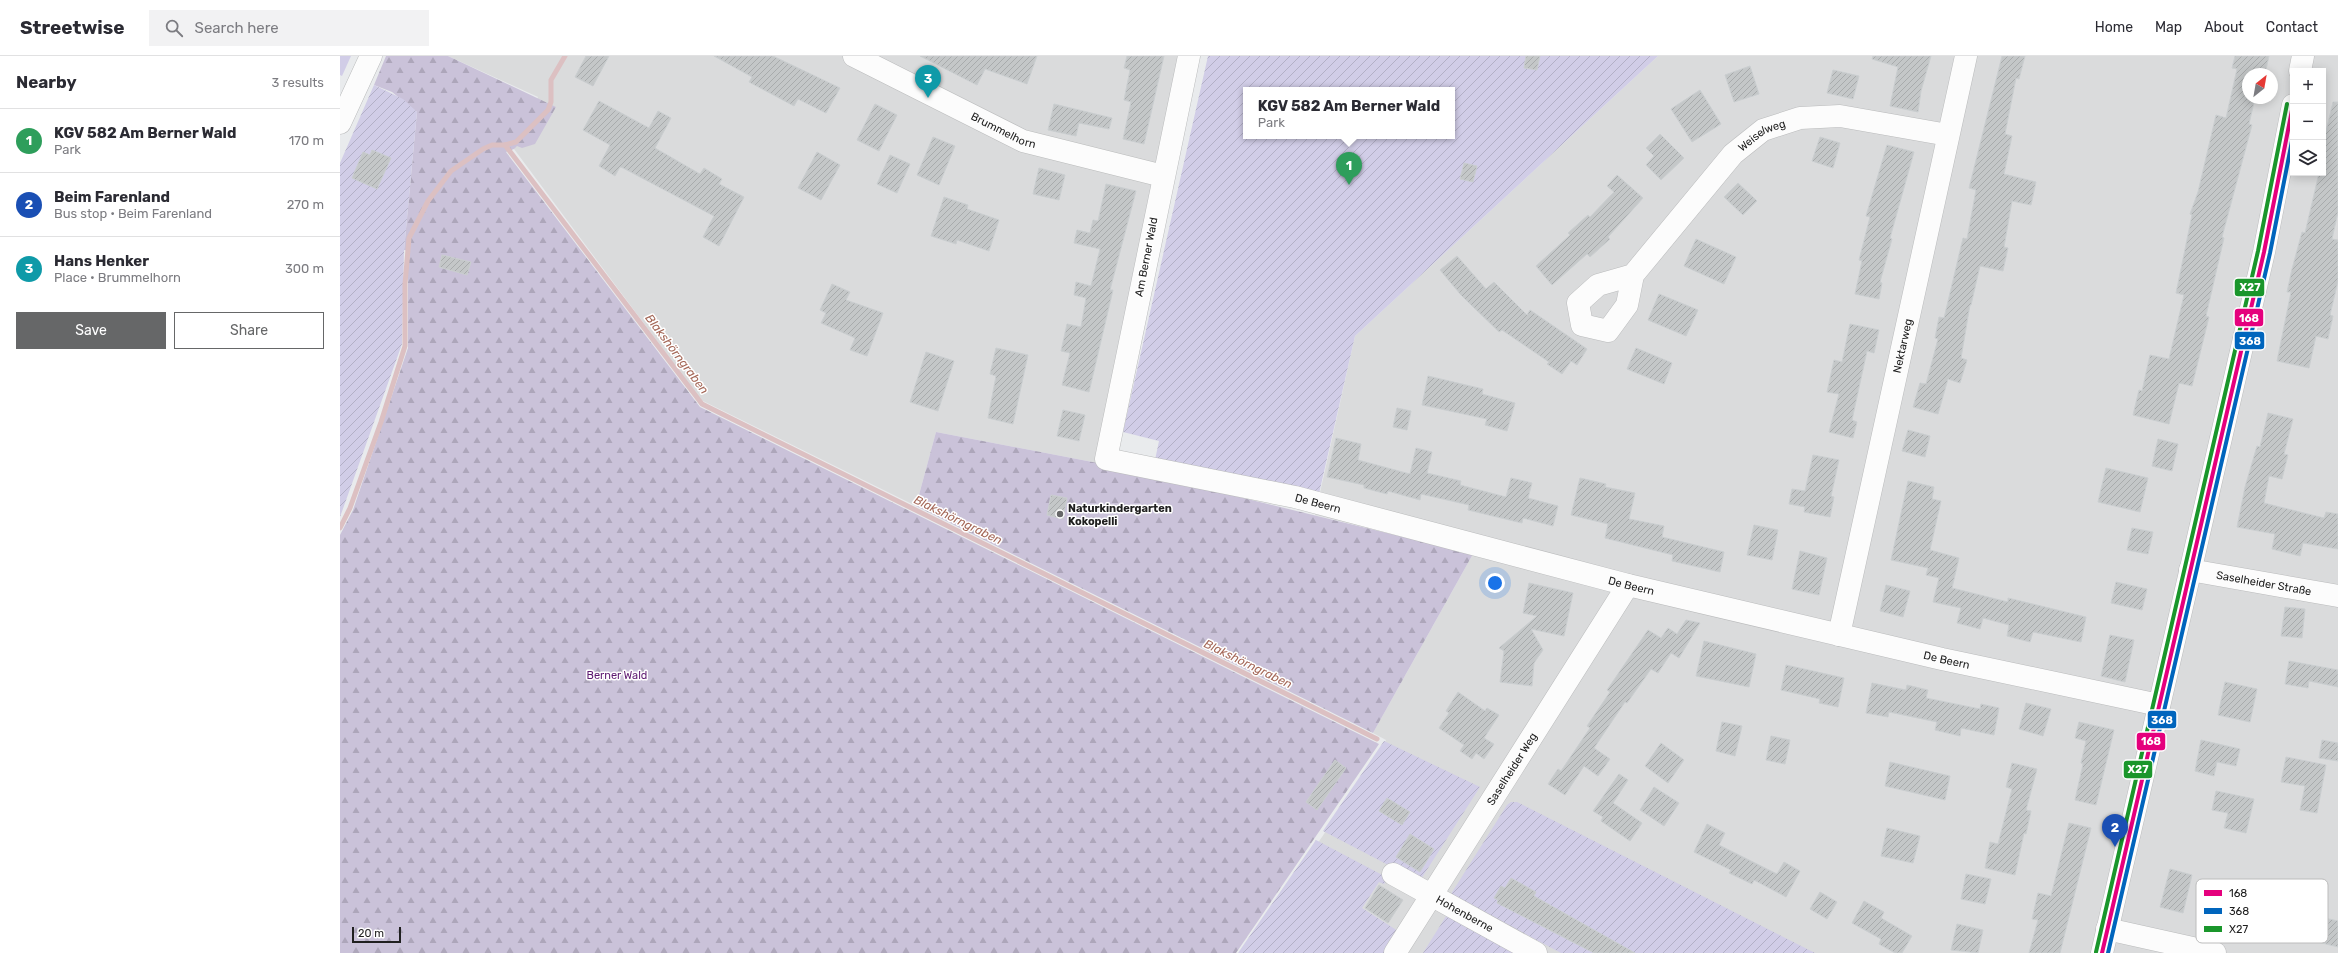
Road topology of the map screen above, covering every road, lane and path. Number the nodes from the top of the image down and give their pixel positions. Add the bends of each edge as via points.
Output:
1 (371, 56) edge
2 (854, 56) edge
3 (1189, 56) edge
4 (1966, 56) edge
5 (2303, 56) edge
6 (2301, 68) edge
7 (2290, 120) edge
8 (340, 123) edge
9 (1948, 135) junction
10 (1163, 176) junction
11 (1633, 275) dead end
12 (1106, 459) joint
13 (2190, 570) junction
14 (1628, 585) junction
15 (2338, 596) edge
16 (1839, 635) junction
17 (2159, 705) junction
18 (1393, 874) dead end
19 (1431, 897) junction
20 (2107, 929) junction
21 (1395, 953) edge
22 (1536, 953) edge
23 (2102, 953) edge
24 (2215, 953) edge

1 - 8 street
2 - 10 street, Brummelhorn via 1023,141
3 - 10 street, Am Berner Wald
4 - 9 street, Nektarweg
5 - 6 street
7 - 13 street via 2264,252
9 - 11 street, Weiselweg via 1840,116 1800,118 1763,130 1733,154
9 - 16 street, Nektarweg
10 - 12 street, Am Berner Wald
12 - 14 street, De Beern via 1295,497
13 - 15 street, Saselheider Straße
13 - 17 street
14 - 16 street, De Beern
14 - 19 street, Saselheider Weg
16 - 17 street, De Beern
17 - 20 street
18 - 19 street, Hohenberne
19 - 21 street, Saselheider Weg
19 - 22 street, Hohenberne
20 - 23 street
20 - 24 street

